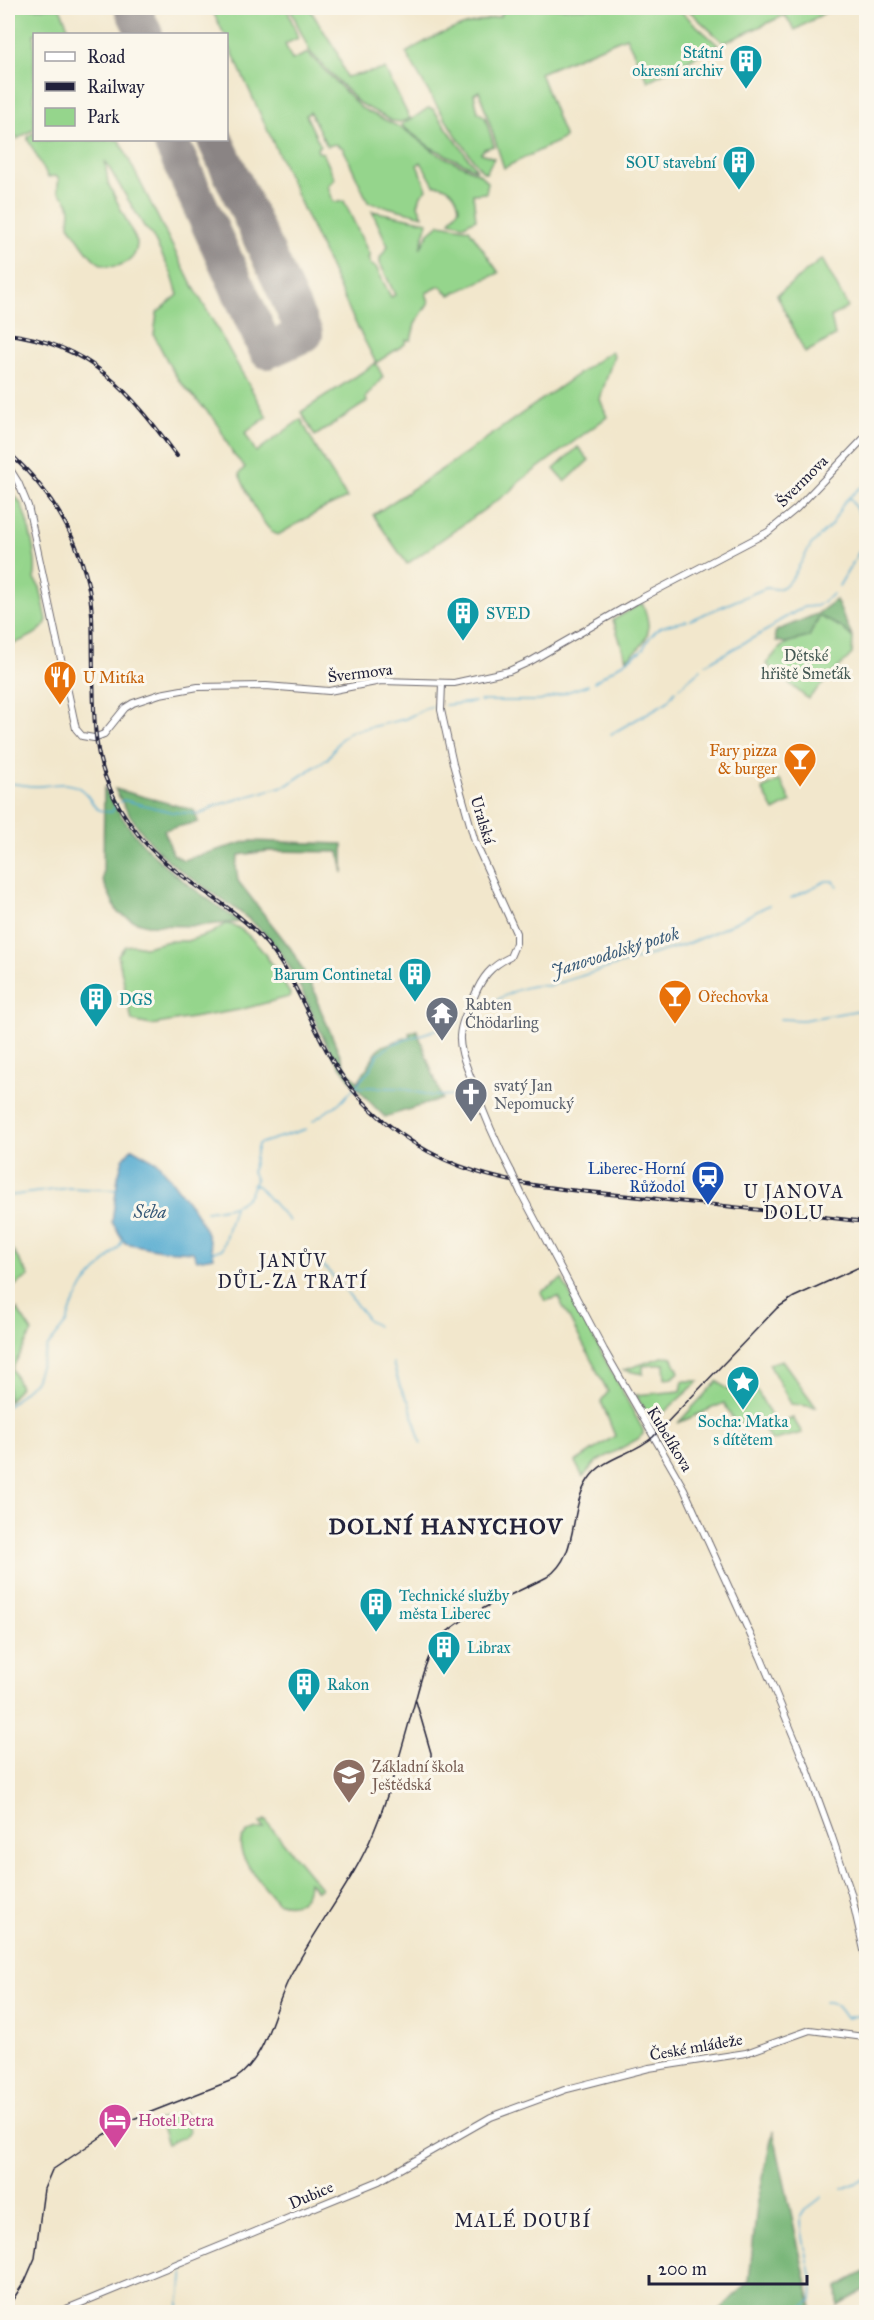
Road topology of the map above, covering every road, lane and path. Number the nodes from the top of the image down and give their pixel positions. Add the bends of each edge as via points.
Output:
1 (867, 436) edge
2 (8, 466) edge
3 (442, 684) junction
4 (510, 957) joint
5 (867, 1959) edge
6 (865, 2033) edge
7 (867, 2045) edge
8 (567, 2089) joint
9 (59, 2313) edge

1 - 3 street, Švermova via 796,508 754,541 654,591 531,661 472,681
2 - 3 street, Švermova via 28,506 74,721 82,736 103,735 133,703 198,687 266,686 329,692 381,681
3 - 4 street, Uralská via 441,710 475,843 516,933
4 - 5 street, Kubelíkova, bridge via 481,978 460,1035 460,1046 487,1124 613,1367 684,1489 761,1658 832,1837
6 - 7 street, České mládeže
6 - 8 street, České mládeže via 810,2030 746,2053 649,2068
8 - 9 street, Dubice via 491,2117 379,2181

